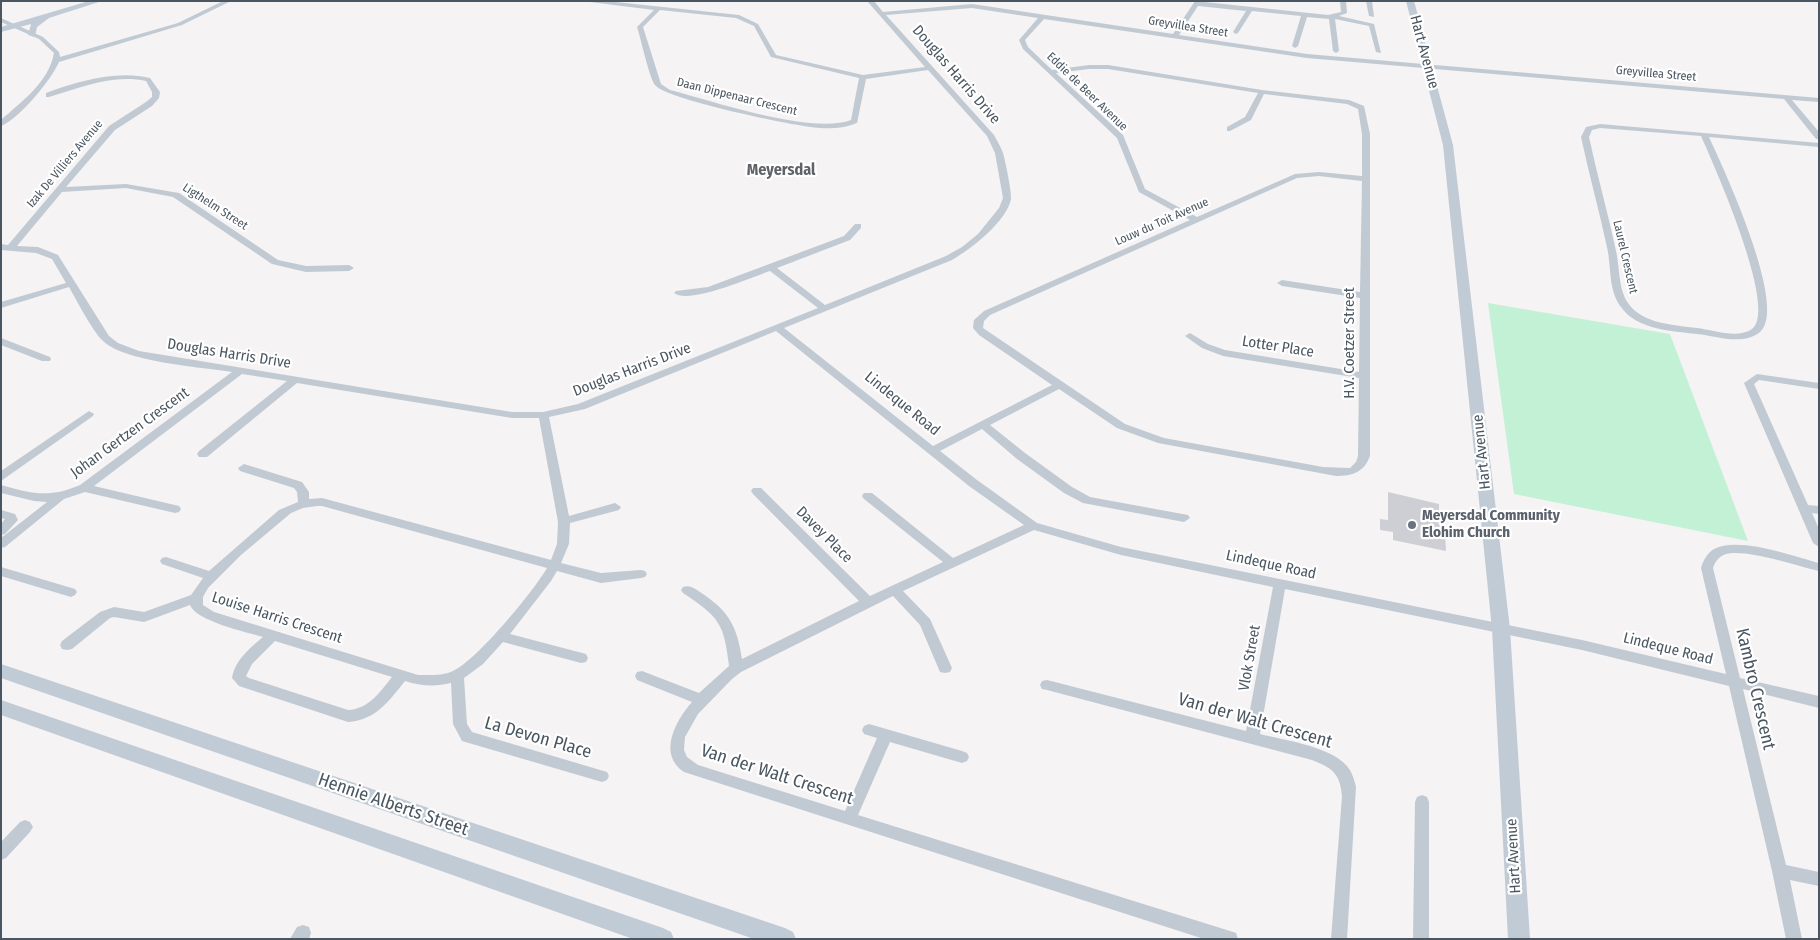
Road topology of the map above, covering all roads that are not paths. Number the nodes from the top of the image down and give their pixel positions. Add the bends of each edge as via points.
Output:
1 (83, 1) edge
2 (98, 1) edge
3 (228, 1) edge
4 (585, 1) edge
5 (870, 1) edge
6 (1343, 1) edge
7 (1369, 1) edge
8 (1410, 1) edge
9 (1198, 3) edge
10 (659, 8) junction
11 (1251, 8) junction
12 (56, 14) junction
13 (883, 14) junction
14 (1304, 15) junction
15 (1043, 16) junction
16 (1372, 16) dead end
17 (1334, 17) junction
18 (5, 25) edge
19 (1236, 32) dead end
20 (1, 34) edge
21 (30, 34) junction
22 (1175, 36) junction
23 (1295, 46) dead end
24 (1336, 51) dead end
25 (1379, 52) dead end
26 (57, 60) junction
27 (1427, 66) junction
28 (930, 68) junction
29 (1051, 72) junction
30 (863, 77) junction
31 (1262, 92) junction
32 (28, 98) junction
33 (1787, 98) junction
34 (1819, 100) edge
35 (1, 124) edge
36 (1230, 129) dead end
37 (1704, 134) junction
38 (1819, 137) edge
39 (1819, 145) edge
40 (1365, 179) junction
41 (61, 190) junction
42 (1197, 220) junction
43 (858, 226) dead end
44 (6, 247) edge
45 (771, 267) junction
46 (349, 268) dead end
47 (1282, 283) dead end
48 (71, 284) junction
49 (679, 293) dead end
50 (1365, 296) junction
51 (3, 302) edge
52 (825, 309) junction
53 (978, 323) joint
54 (778, 328) junction
55 (1190, 336) dead end
56 (1, 340) edge
57 (46, 359) dead end
58 (240, 371) junction
59 (1364, 376) junction
60 (295, 380) junction
61 (1059, 385) junction
62 (1819, 386) edge
63 (89, 414) dead end
64 (543, 415) junction
65 (983, 424) junction
66 (933, 450) junction
67 (203, 454) dead end
68 (244, 468) dead end
69 (1, 477) edge
70 (84, 488) junction
71 (1, 489) edge
72 (757, 491) dead end
73 (868, 496) dead end
74 (62, 497) junction
75 (304, 504) junction
76 (615, 507) dead end
77 (1804, 508) junction
78 (175, 509) dead end
79 (1819, 510) edge
80 (1, 514) edge
81 (1184, 518) dead end
82 (564, 521) junction
83 (1033, 526) junction
84 (1, 531) edge
85 (1819, 543) edge
86 (1, 544) edge
87 (166, 561) dead end
88 (952, 563) junction
89 (555, 564) junction
90 (1819, 566) edge
91 (1, 571) edge
92 (641, 574) dead end
93 (212, 576) junction
94 (1280, 583) junction
95 (687, 590) dead end
96 (895, 590) junction
97 (71, 592) dead end
98 (196, 598) junction
99 (868, 602) junction
100 (1501, 629) junction
101 (273, 635) junction
102 (500, 636) junction
103 (67, 646) dead end
104 (582, 658) dead end
105 (736, 668) junction
106 (945, 668) dead end
107 (1, 671) edge
108 (402, 675) junction
109 (457, 676) junction
110 (642, 676) dead end
111 (1734, 682) junction
112 (1047, 685) dead end
113 (701, 700) junction
114 (1819, 702) edge
115 (1, 707) edge
116 (869, 730) dead end
117 (886, 735) junction
118 (1252, 738) junction
119 (962, 757) dead end
120 (602, 776) dead end
121 (1422, 802) dead end
122 (849, 819) junction
123 (25, 827) dead end
124 (1, 853) edge
125 (1780, 871) junction
126 (1819, 879) edge
127 (663, 939) edge
128 (785, 939) edge
129 (1230, 939) edge
130 (1339, 939) edge
131 (1420, 939) edge
132 (1519, 939) edge
133 (1794, 939) edge

1 - 18 street
2 - 12 street
3 - 26 street via 180,24
4 - 10 street
5 - 13 street, Douglas Harris Drive
6 - 17 street via 1344,13
7 - 16 street
8 - 27 street, Hart Avenue
9 - 11 street
9 - 22 street
10 - 30 street via 742,18 756,25 772,55
10 - 30 street, Daan Dippenaar Crescent via 640,27 658,85 668,91 805,126 837,128 854,121
11 - 14 street
11 - 19 street
12 - 18 street
12 - 21 street via 35,24
13 - 15 street, Greyvillea Street via 965,6
13 - 28 street, Douglas Harris Drive
14 - 17 street
14 - 23 street
15 - 22 street, Greyvillea Street
15 - 29 street, Eddie de Beer Avenue via 1024,36 1022,43
17 - 24 street
17 - 25 street via 1373,25
18 - 21 street
20 - 21 street
21 - 26 street via 46,42 57,53
22 - 27 street, Greyvillea Street via 1307,56
26 - 32 street via 46,79
27 - 33 street, Greyvillea Street
27 - 100 street, Hart Avenue via 1448,145
28 - 30 street
28 - 52 street, Douglas Harris Drive via 996,144 1006,198 1003,209 981,236 956,255
29 - 31 street, H.V. Coetzer Street via 1108,67
29 - 42 street, Eddie de Beer Avenue via 1120,137 1142,190
31 - 36 street via 1248,118
31 - 40 street, H.V. Coetzer Street via 1337,100 1359,106 1366,134
32 - 35 street
32 - 41 street, Izak De Villiers Avenue via 62,93 94,80 143,78 152,84 156,97 112,128
33 - 34 street, Greyvillea Street
33 - 38 street
37 - 37 street, Laurel Crescent via 1611,126 1586,132 1619,292 1626,307 1645,320 1687,330 1728,335 1751,333 1762,324 1757,266
37 - 39 street
40 - 42 street, Louw du Toit Avenue via 1313,174 1295,176
40 - 50 street, H.V. Coetzer Street
41 - 44 street, Izak De Villiers Avenue
41 - 46 street, Ligthelm Street via 126,186 176,195 274,262 306,268
42 - 53 street, Louw du Toit Avenue via 987,313
43 - 45 street via 847,238
44 - 48 street, Douglas Harris Drive via 50,254
45 - 49 street via 708,290
45 - 52 street
47 - 50 street
48 - 51 street
48 - 58 street, Douglas Harris Drive via 99,331 115,345 137,354
50 - 59 street, H.V. Coetzer Street
52 - 54 street, Douglas Harris Drive
53 - 61 street, H.V. Coetzer Street via 982,333
54 - 64 street, Douglas Harris Drive via 600,401
54 - 66 street, Lindeque Road
55 - 59 street, Lotter Place via 1223,353
56 - 57 street
58 - 60 street, Douglas Harris Drive
58 - 70 street, Johan Gertzen Crescent
59 - 61 street, H.V. Coetzer Street via 1364,456 1362,466 1356,471 1345,472 1324,471 1162,441 1121,426
60 - 64 street, Douglas Harris Drive via 503,414
60 - 67 street
61 - 65 street
62 - 77 street via 1758,377 1749,383
63 - 69 street
64 - 82 street, Louise Harris Crescent via 553,450
65 - 66 street
65 - 81 street via 1021,456 1087,500
66 - 83 street, Lindeque Road
68 - 75 street via 298,485 303,492
70 - 74 street, Johan Gertzen Crescent
70 - 78 street
71 - 74 street, Johan Gertzen Crescent via 37,500
72 - 99 street, Davey Place
73 - 88 street
74 - 86 street
75 - 89 street, Louise Harris Crescent via 322,502
75 - 93 street, Louise Harris Crescent via 282,513
76 - 82 street
77 - 79 street
77 - 85 street
80 - 84 street via 12,520
82 - 89 street, Louise Harris Crescent via 564,544
83 - 88 street, Van der Walt Crescent
83 - 94 street, Lindeque Road via 1121,551
87 - 93 street
88 - 96 street, Van der Walt Crescent
89 - 92 street via 601,578
89 - 102 street, Louise Harris Crescent
90 - 111 street, Kambro Crescent via 1738,550 1723,550 1709,561 1709,578
91 - 97 street
93 - 98 street, Louise Harris Crescent
94 - 100 street, Lindeque Road
94 - 118 street, Vlok Street
95 - 105 street via 713,606 727,622 732,633
96 - 99 street, Van der Walt Crescent
96 - 106 street via 925,622
98 - 101 street, Louise Harris Crescent via 197,608 205,613
98 - 103 street via 144,617 114,612 105,615
99 - 105 street, Van der Walt Crescent
100 - 111 street, Lindeque Road
100 - 132 street, Hart Avenue
101 - 108 street, Louise Harris Crescent
101 - 108 street via 243,665 239,672 244,682 357,717 366,713
102 - 104 street
102 - 109 street, Louise Harris Crescent via 479,662
105 - 113 street, Van der Walt Crescent via 716,682
107 - 128 street, Hennie Alberts Street
108 - 109 street, Louise Harris Crescent via 430,681
109 - 120 street, La Devon Place via 460,724 467,737
110 - 113 street
111 - 114 street, Lindeque Road
111 - 125 street, Kambro Crescent
112 - 118 street, Van der Walt Crescent
113 - 122 street, Van der Walt Crescent via 679,735 677,746 681,760 694,770
115 - 127 street
116 - 117 street
117 - 119 street
117 - 122 street
118 - 130 street, Van der Walt Crescent via 1330,760 1343,770 1349,783
121 - 131 street
122 - 129 street, Van der Walt Crescent
123 - 124 street
125 - 126 street
125 - 133 street, Kambro Crescent

